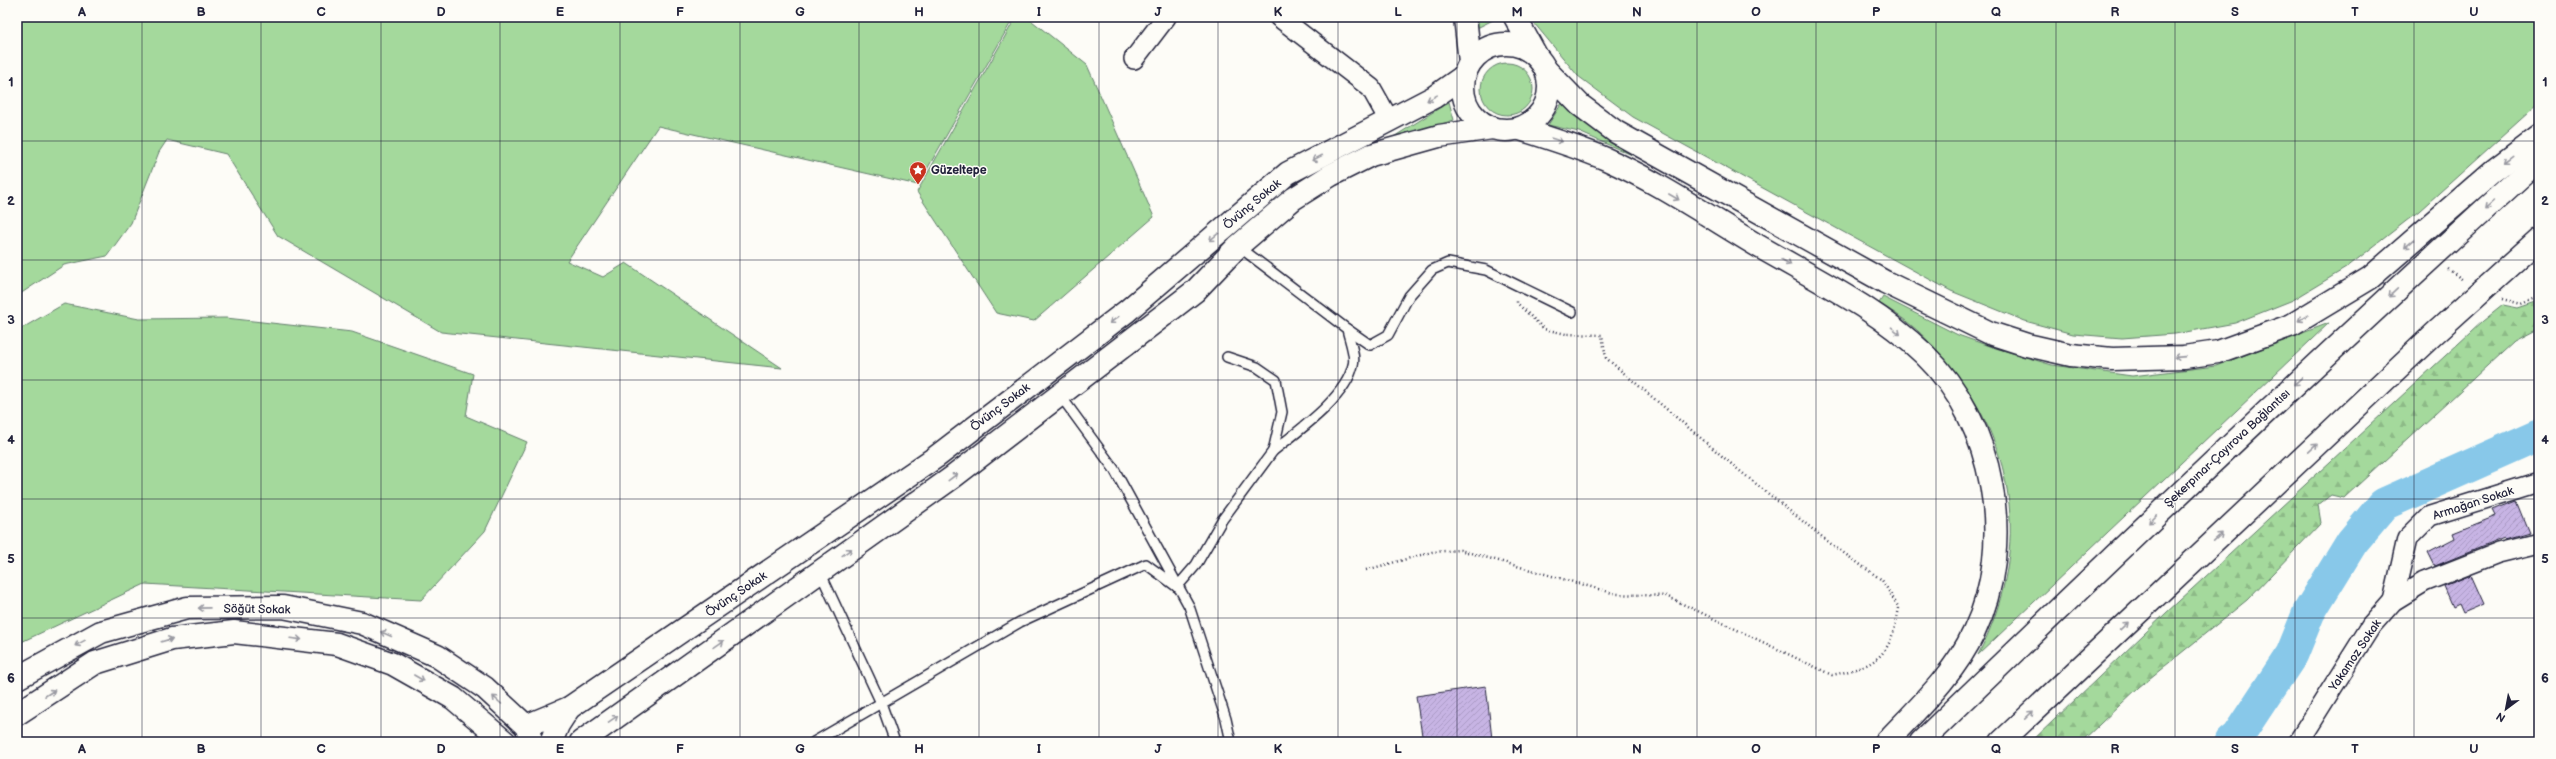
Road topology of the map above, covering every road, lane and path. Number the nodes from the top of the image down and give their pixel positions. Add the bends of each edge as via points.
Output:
1 (1166, 17) edge
2 (1279, 17) edge
3 (1465, 17) edge
4 (1515, 17) edge
5 (1134, 60) dead end
6 (1542, 64) junction
7 (1467, 69) junction
8 (1389, 120) junction
9 (1492, 128) junction
10 (1520, 129) junction
11 (2539, 136) edge
12 (2539, 160) edge
13 (2539, 239) edge
14 (1238, 246) junction
15 (1515, 283) junction
16 (1572, 312) dead end
17 (1347, 329) junction
18 (1227, 357) dead end
19 (1060, 394) junction
20 (1273, 451) junction
21 (2539, 482) edge
22 (2539, 543) edge
23 (1366, 570) dead end
24 (820, 572) junction
25 (1177, 587) junction
26 (2394, 601) junction
27 (17, 678) edge
28 (881, 703) junction
29 (569, 708) junction
30 (17, 714) edge
31 (529, 734) edge
32 (505, 742) edge
33 (551, 742) edge
34 (581, 742) edge
35 (814, 742) edge
36 (895, 742) edge
37 (1232, 742) edge
38 (1886, 742) edge
39 (1921, 742) edge
40 (2001, 742) edge
41 (2298, 742) edge

1 - 5 street
2 - 8 street via 1371,88
3 - 7 main road
4 - 6 main road
6 - 7 main road via 1519,46 1508,44 1487,48
6 - 10 main road via 1550,84 1548,98 1543,111 1533,122
11 -> 6 main road via 2493,171 2370,278 2292,325 2218,352 2184,357 2112,359 2071,355 1997,335 1885,282 1616,132 1580,105
7 -> 8 main road, Övünç Sokak via 1434,97
7 - 9 main road via 1463,89 1465,102 1471,113
8 -> 29 main road, Övünç Sokak via 1288,173 1127,311 936,457
9 - 10 main road via 1506,131
9 - 14 main road, Övünç Sokak via 1439,136 1372,155 1331,175 1293,199
10 -> 38 main road via 1608,160 1875,314 1924,354 1954,391 1973,424 1988,467 1996,542 1994,573 1974,633 1949,674
12 -> 39 main road, Şekerpınar-Çayırova Bağlantısı via 2356,327
40 -> 13 main road via 2434,334
14 - 17 lane
14 - 19 main road, Övünç Sokak via 1195,291
15 - 16 lane
15 - 17 lane via 1486,270 1448,263 1432,270 1409,296 1388,335 1370,345
15 - 23 path via 1517,303 1544,329 1566,334 1602,335 1606,358 1831,544 1882,580 1899,608 1894,637 1876,661 1853,671 1832,675 1666,596 1616,594 1460,550 1432,552
17 - 20 lane via 1354,364 1342,390
18 - 20 lane via 1257,367 1276,380 1282,412
24 -> 19 main road, Övünç Sokak via 953,477
19 - 25 lane via 1114,470
20 - 25 lane via 1222,520 1196,565
21 - 26 street, Armağan Sokak via 2430,516 2407,539
22 - 26 street, Yakamoz Sokak via 2498,553 2424,582
24 - 28 lane
34 -> 24 main road, Övünç Sokak
25 - 28 lane via 1146,564 1020,622
25 - 37 lane via 1189,606
26 - 41 street, Yakamoz Sokak via 2371,626
31 -> 27 main road, Söğüt Sokak via 485,688 437,656 362,623 283,606 188,608 101,632
28 - 35 lane
28 - 36 lane
29 - 31 main road, Övünç Sokak
29 - 33 main road
30 -> 32 main road, Söğüt Sokak via 94,663 172,639 234,632 337,644 393,664 453,698

